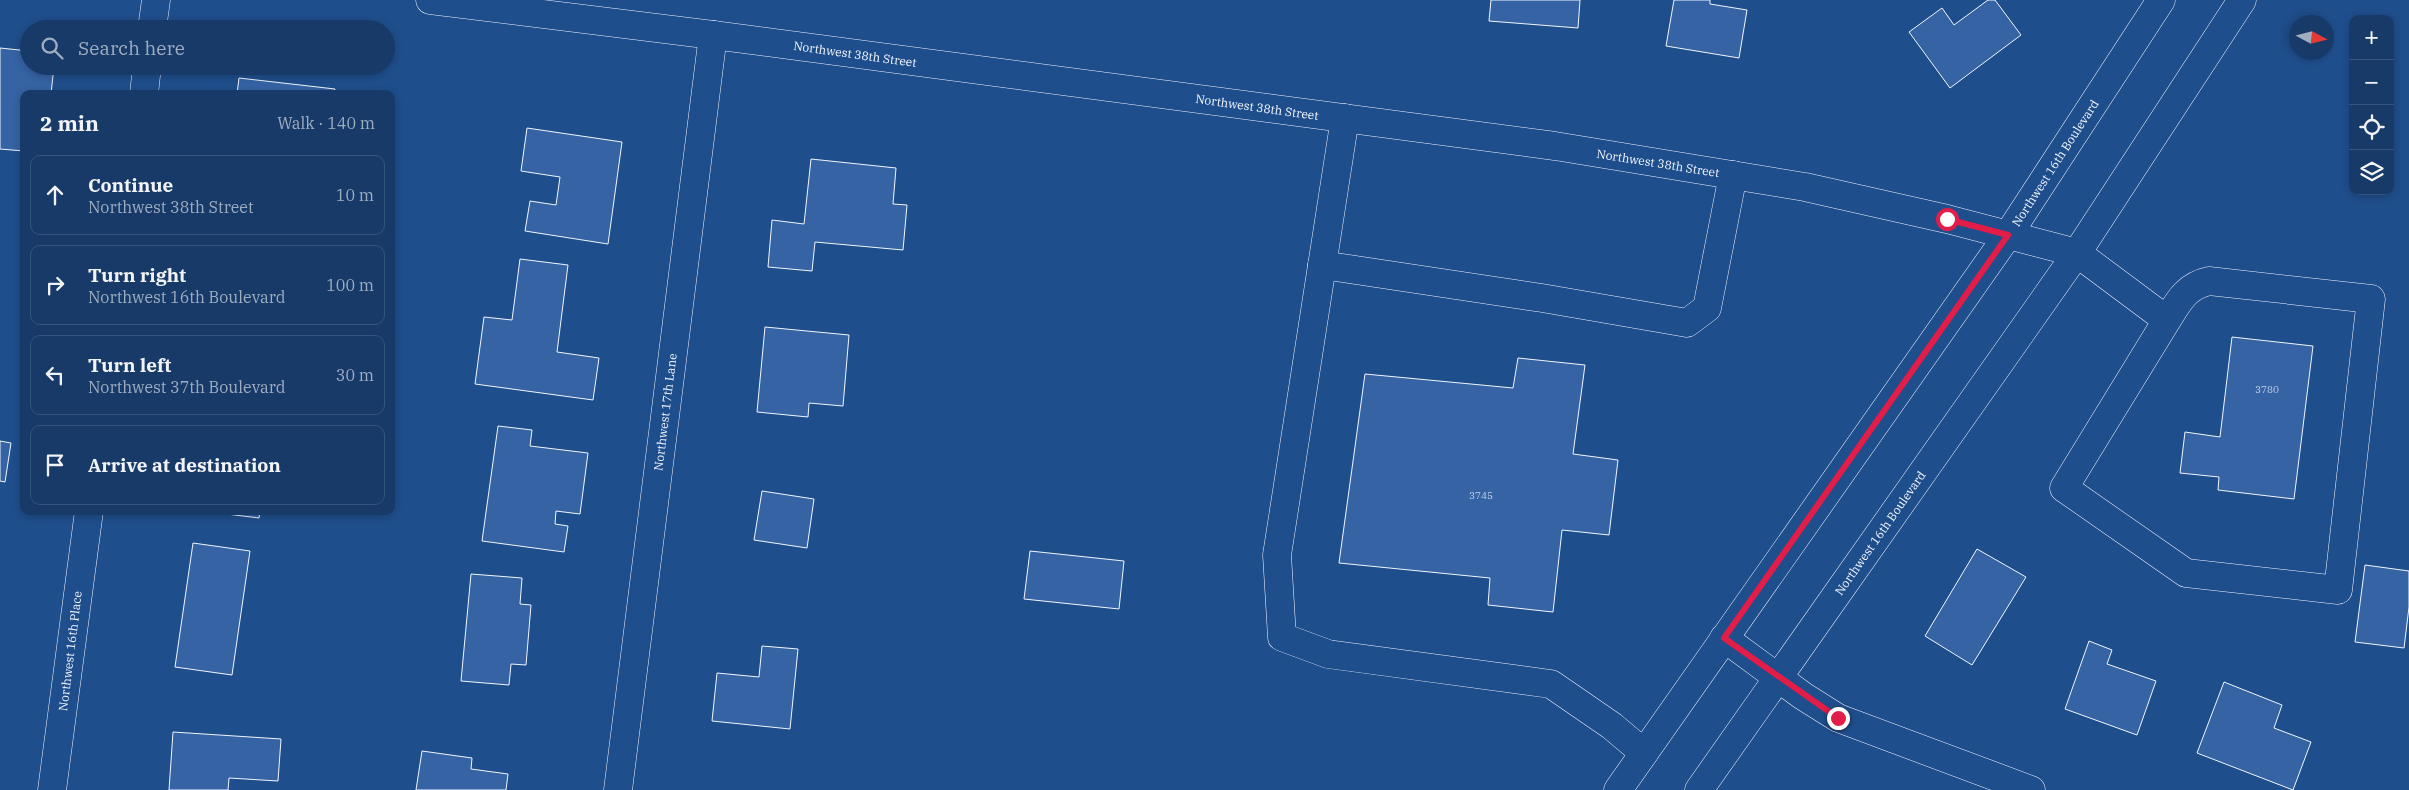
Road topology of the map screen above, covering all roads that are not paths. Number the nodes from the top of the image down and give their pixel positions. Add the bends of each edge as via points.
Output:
1 (156, 0) edge
2 (2161, 0) edge
3 (2242, 0) edge
4 (443, 1) edge
5 (153, 20) edge
6 (713, 35) junction
7 (146, 75) edge
8 (144, 90) edge
9 (1345, 118) junction
10 (1733, 175) junction
11 (2008, 235) junction
12 (2077, 253) junction
13 (1322, 265) junction
14 (2167, 320) junction
15 (88, 515) edge
16 (1724, 638) junction
17 (1778, 678) junction
18 (1644, 753) junction
19 (52, 790) edge
20 (618, 790) edge
21 (1618, 790) edge
22 (1698, 790) edge
23 (2031, 790) edge

1 - 5 street
2 - 11 street, Northwest 16th Boulevard
3 - 12 street, Northwest 16th Boulevard
4 - 6 street, Northwest 38th Street
6 - 9 street, Northwest 38th Street
6 - 20 street, Northwest 17th Lane
7 - 8 street
9 - 10 street, Northwest 38th Street via 1555,146
9 - 13 street
10 - 11 street, Northwest 38th Street via 1805,186
10 - 13 street via 1707,308 1687,324 1542,298
11 - 12 street, Northwest 38th Street
11 - 16 street, Northwest 16th Boulevard
12 - 14 street
12 - 17 street, Northwest 16th Boulevard
13 - 18 street via 1277,555 1282,637 1328,654 1551,684 1612,726
14 - 14 street via 2184,293 2196,284 2209,281 2371,299 2338,590 2186,573 2064,488
15 - 19 street, Northwest 16th Place
16 - 17 street
16 - 18 street, Northwest 16th Boulevard
17 - 22 street, Northwest 16th Boulevard
17 - 23 street via 1838,718
18 - 21 street, Northwest 16th Boulevard

